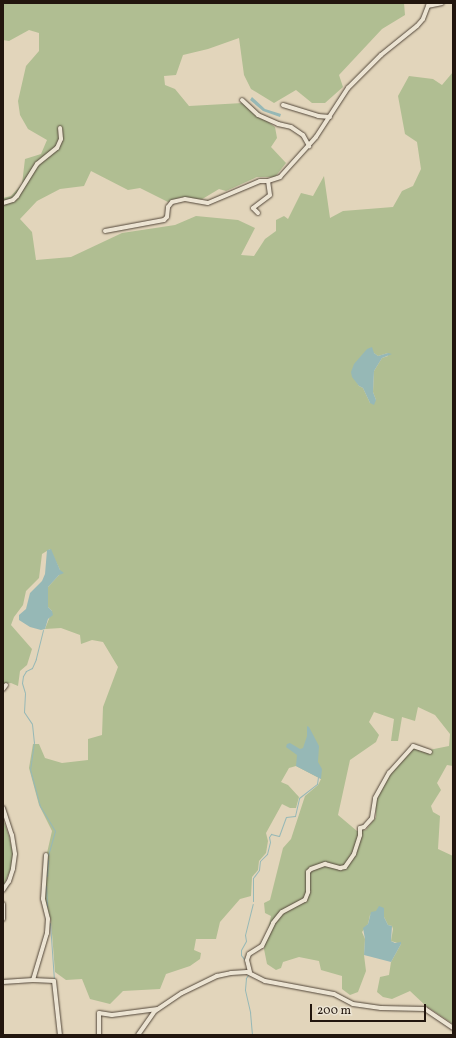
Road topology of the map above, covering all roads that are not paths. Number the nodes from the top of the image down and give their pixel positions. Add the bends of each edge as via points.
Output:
1 (442, 3) edge
2 (428, 4) edge
3 (242, 100) dead end
4 (283, 105) dead end
5 (330, 117) junction
6 (60, 128) dead end
7 (309, 146) junction
8 (268, 181) junction
9 (3, 203) edge
10 (258, 213) dead end
11 (105, 231) dead end
12 (430, 752) dead end
13 (3, 808) edge
14 (46, 855) dead end
15 (3, 890) edge
16 (3, 904) edge
17 (3, 919) edge
18 (250, 972) junction
19 (33, 980) junction
20 (3, 982) edge
21 (158, 1009) junction
22 (453, 1028) edge
23 (60, 1035) edge
24 (99, 1035) edge
25 (138, 1035) edge

1 - 2 street
2 - 5 street via 423,19 417,26 381,55 348,88
3 - 7 street via 258,115 291,127 303,135
4 - 5 street
5 - 7 street
6 - 9 street via 62,139 57,148 37,164 17,196
7 - 8 street via 280,177
8 - 10 street via 270,195 253,208
8 - 11 street via 260,181 208,203 185,199 172,202 168,207 168,217 164,220
12 - 18 street via 413,746 389,773 375,798 372,818 360,828 354,854 345,867 325,864 311,869 305,900 282,912 273,923 262,946 249,954 247,960
13 - 15 street via 15,854 13,869
14 - 19 street via 43,899 48,920 47,934
16 - 17 street
18 - 21 street via 217,976 182,993
18 - 22 street via 266,981 334,994 353,1004 381,1008 425,1009
19 - 20 street
19 - 23 street via 54,981
21 - 24 street via 112,1015 99,1012
21 - 25 street

